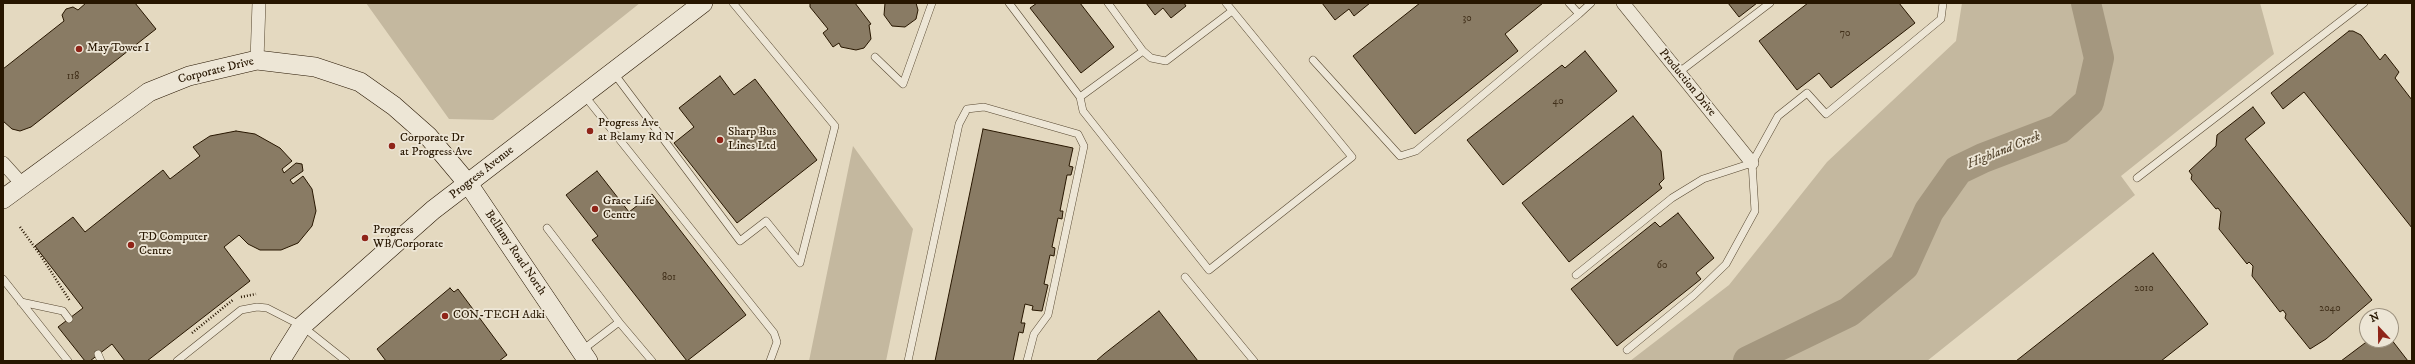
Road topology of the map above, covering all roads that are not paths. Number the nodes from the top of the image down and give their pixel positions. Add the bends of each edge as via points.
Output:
1 (259, 3) edge
2 (703, 3) edge
3 (733, 3) edge
4 (932, 3) edge
5 (1009, 3) edge
6 (1108, 3) edge
7 (1226, 3) edge
8 (1569, 3) edge
9 (1592, 3) edge
10 (1623, 3) edge
11 (1770, 3) edge
12 (1943, 3) edge
13 (2364, 3) edge
14 (1232, 11) junction
15 (1579, 14) junction
16 (1144, 50) junction
17 (875, 57) dead end
18 (257, 60) junction
19 (1313, 60) dead end
20 (613, 71) junction
21 (1678, 73) junction
22 (582, 94) junction
23 (1080, 97) junction
24 (3, 162) edge
25 (1752, 163) junction
26 (2137, 178) dead end
27 (22, 184) junction
28 (469, 185) junction
29 (3, 199) edge
30 (547, 228) dead end
31 (1576, 275) dead end
32 (1185, 277) dead end
33 (3, 280) edge
34 (21, 302) junction
35 (69, 319) dead end
36 (619, 322) junction
37 (302, 326) junction
38 (1626, 350) dead end
39 (585, 356) edge
40 (68, 361) edge
41 (177, 361) edge
42 (280, 361) edge
43 (346, 361) edge
44 (652, 361) edge
45 (770, 361) edge
46 (908, 361) edge
47 (1027, 361) edge
48 (1254, 361) edge

1 - 18 street
2 - 20 street, Progress Avenue
3 - 20 lane via 835,126 800,263 766,221 740,241
4 - 17 lane via 903,84
5 - 23 lane
6 - 16 lane
7 - 14 lane
8 - 15 lane
9 - 15 lane
10 - 21 street, Production Drive
11 - 21 lane
12 - 25 lane via 1941,19 1826,114 1807,93 1778,116
13 - 26 lane
14 - 16 lane via 1166,61 1151,58
14 - 23 lane via 1352,157 1209,270 1083,111
15 - 19 lane via 1416,151 1400,156
16 - 23 lane
18 - 27 street, Corporate Drive via 189,76 149,92
18 - 28 street, Corporate Drive via 315,67 360,82 394,106 428,136
20 - 22 street, Progress Avenue
21 - 25 street, Production Drive
22 - 28 street, Progress Avenue
22 - 45 lane via 774,333 776,342
24 - 27 street
25 - 31 lane via 1703,179 1672,198
25 - 38 lane via 1755,211 1726,264 1694,295
27 - 29 street, Corporate Drive
28 - 37 street, Progress Avenue via 433,210
28 - 39 street, Bellamy Road North
30 - 36 lane
32 - 48 lane
33 - 34 lane
34 - 35 lane via 63,311
34 - 40 lane
36 - 39 lane
36 - 44 lane
37 - 41 lane via 267,308 241,310
37 - 42 street, Progress Avenue
37 - 43 lane
46 - 47 lane via 959,124 967,108 984,107 1078,134 1084,146 1048,315 1034,334

